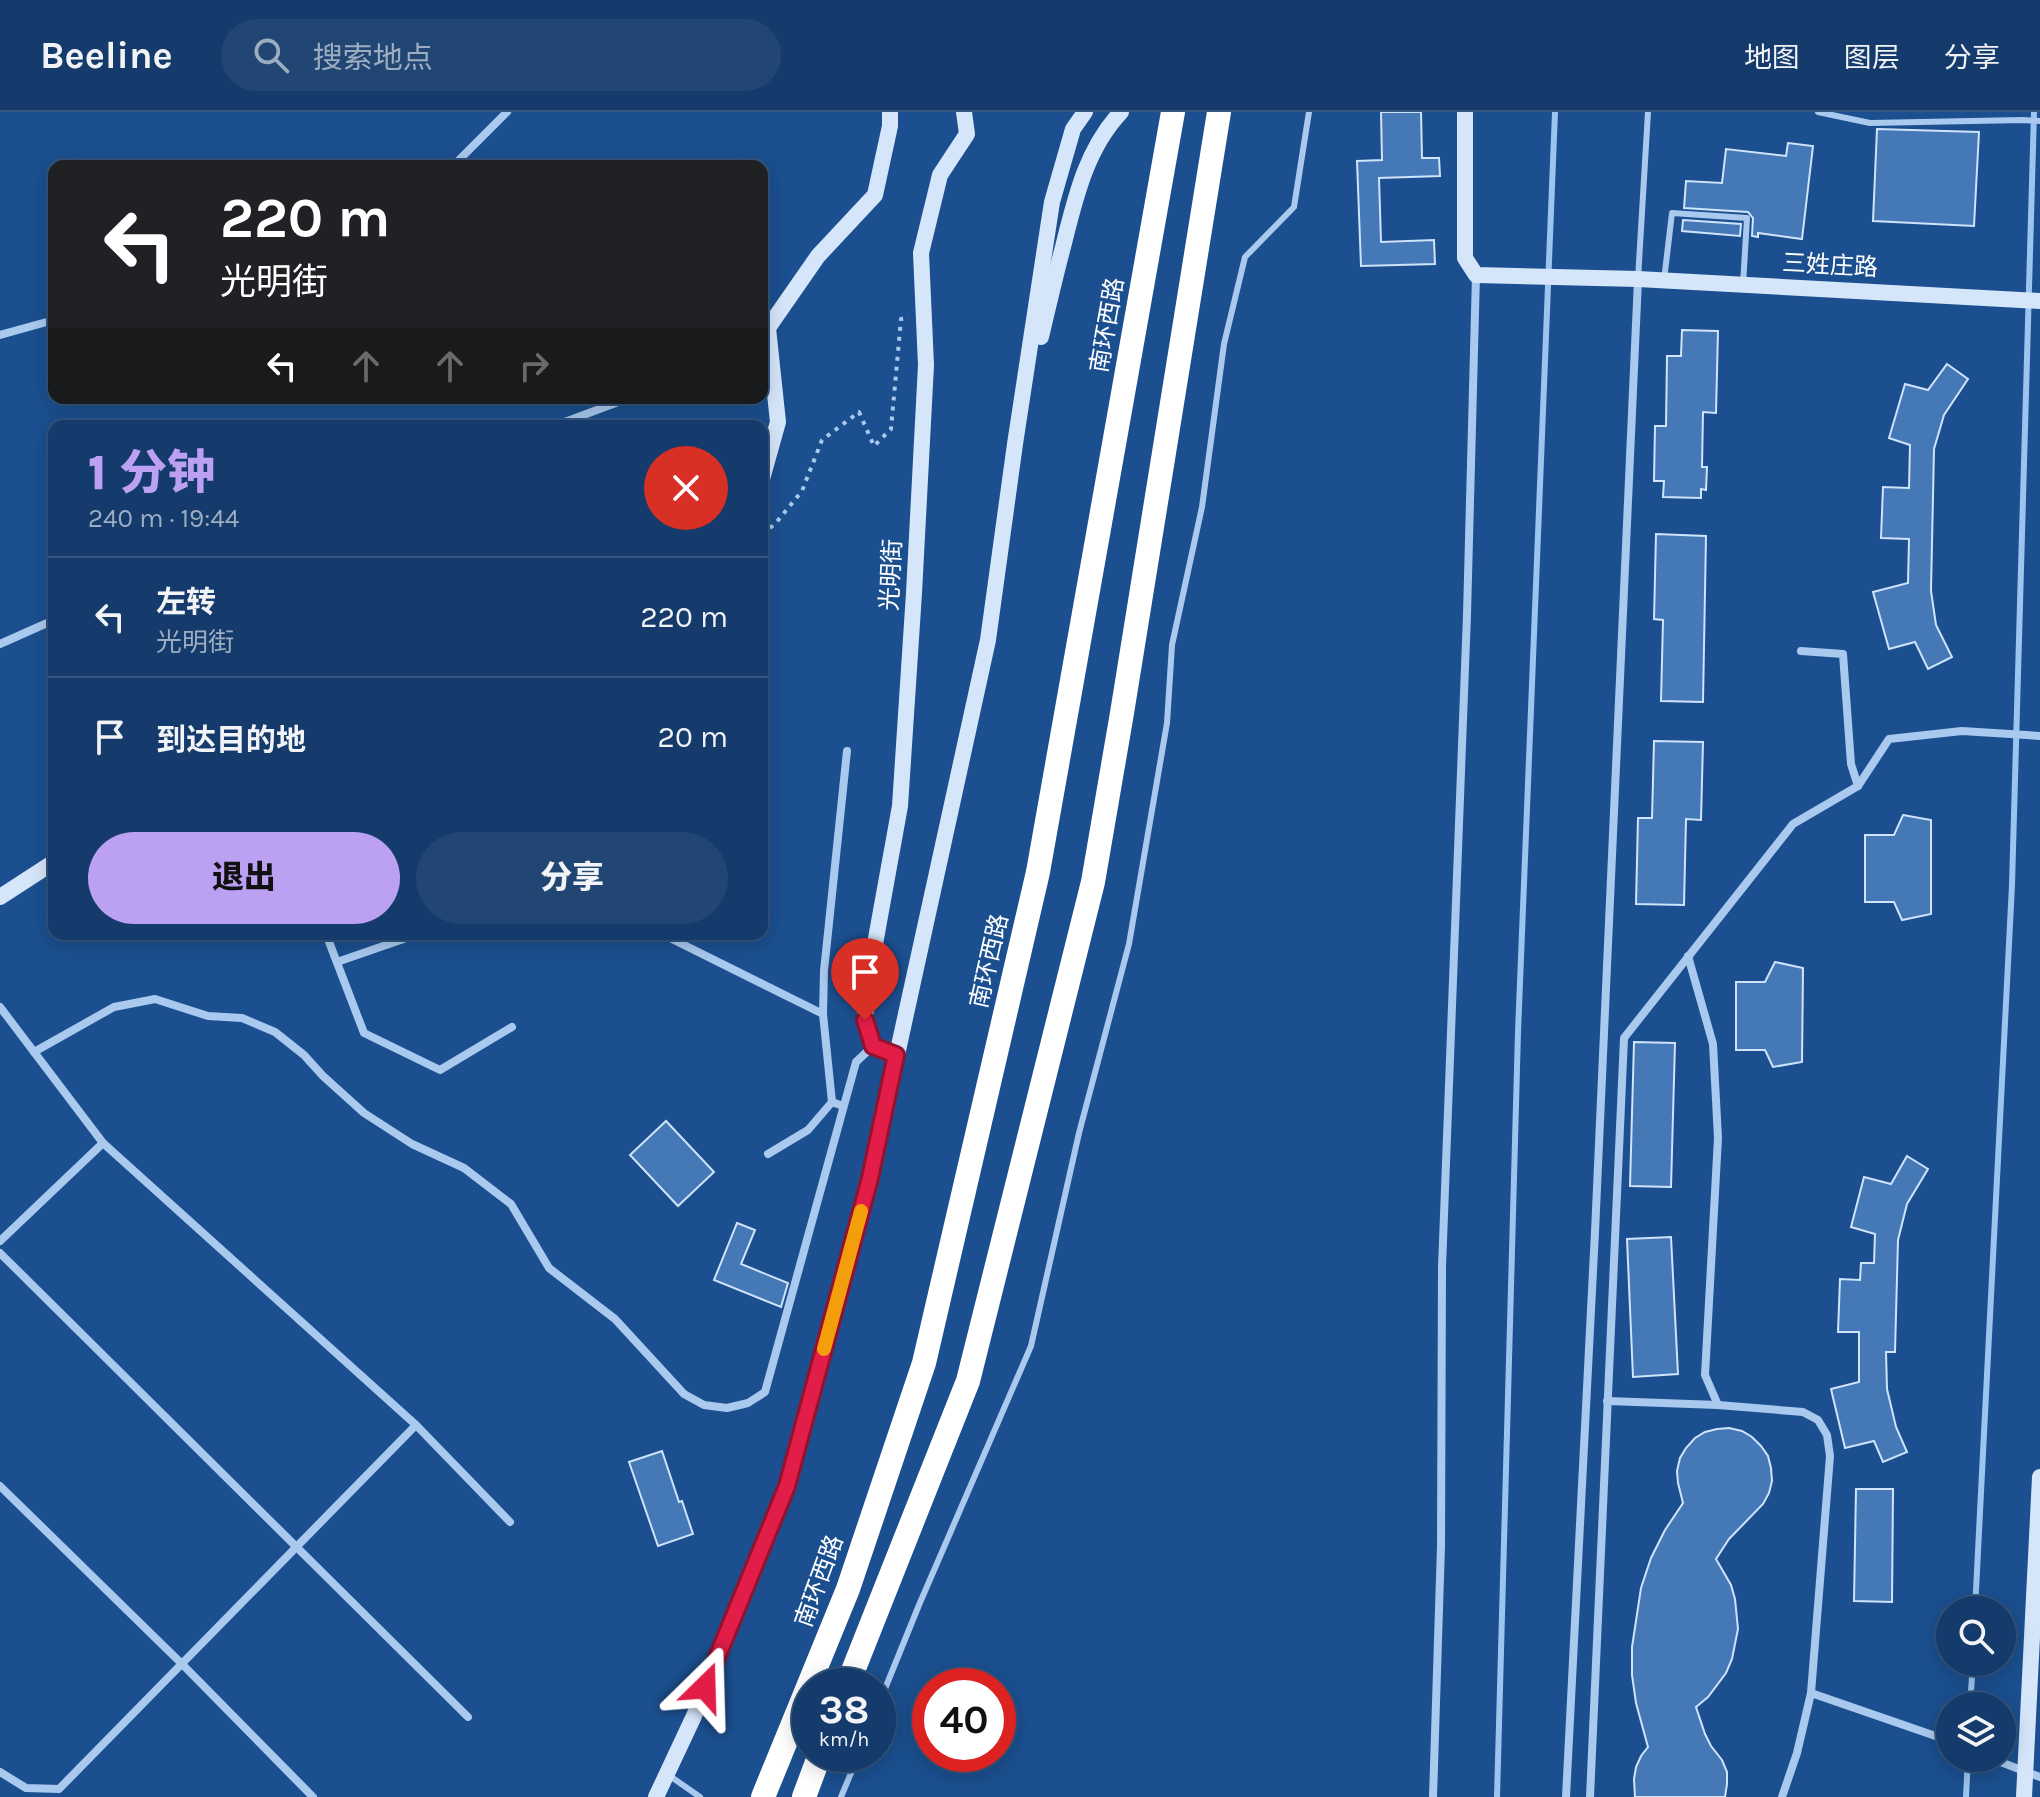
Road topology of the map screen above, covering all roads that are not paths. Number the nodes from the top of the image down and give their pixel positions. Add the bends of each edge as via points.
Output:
1 (507, 112) edge
2 (890, 112) edge
3 (964, 112) edge
4 (1085, 112) edge
5 (1121, 112) edge
6 (1173, 112) edge
7 (1219, 112) edge
8 (1309, 112) edge
9 (1465, 112) edge
10 (1648, 112) edge
11 (1818, 112) edge
12 (2004, 116) edge
13 (2040, 121) edge
14 (459, 160) edge
15 (1476, 275) junction
16 (1638, 279) junction
17 (1664, 280) junction
18 (1743, 285) junction
19 (2040, 301) edge
20 (48, 322) edge
21 (768, 328) edge
22 (0, 335) edge
23 (768, 360) edge
24 (613, 404) edge
25 (570, 420) edge
26 (1015, 444) junction
27 (768, 458) edge
28 (48, 623) edge
29 (0, 644) edge
30 (1801, 651) dead end
31 (2040, 736) edge
32 (847, 751) dead end
33 (1858, 786) junction
34 (48, 866) edge
35 (0, 897) edge
36 (328, 940) edge
37 (401, 940) edge
38 (674, 940) edge
39 (1688, 956) junction
40 (337, 962) junction
41 (0, 1007) edge
42 (823, 1014) junction
43 (512, 1027) dead end
44 (873, 1046) junction
45 (34, 1052) junction
46 (896, 1055) junction
47 (832, 1102) junction
48 (843, 1106) junction
49 (103, 1143) junction
50 (768, 1154) dead end
51 (0, 1241) edge
52 (0, 1253) edge
53 (1607, 1401) junction
54 (1718, 1405) junction
55 (416, 1425) junction
56 (2040, 1477) edge
57 (0, 1486) edge
58 (510, 1522) dead end
59 (297, 1547) junction
60 (182, 1664) junction
61 (854, 1668) edge
62 (893, 1668) edge
63 (1811, 1693) junction
64 (468, 1717) dead end
65 (1936, 1736) edge
66 (0, 1772) edge
67 (813, 1772) edge
68 (851, 1772) edge
69 (667, 1774) junction
70 (2032, 1774) edge
71 (313, 1797) edge
72 (656, 1797) edge
73 (700, 1797) edge
74 (763, 1797) edge
75 (804, 1797) edge
76 (841, 1797) edge
77 (1433, 1797) edge
78 (1566, 1797) edge
79 (1590, 1797) edge
80 (1782, 1797) edge
81 (2024, 1797) edge

1 - 14 street
2 - 21 street via 875,195 818,256
3 - 44 street, 光明街 via 967,134 940,175 921,253 926,365 914,593 900,806 867,988 865,1020
4 - 26 street via 1073,129 1052,202
5 - 26 street via 1088,161 1070,216
6 - 74 highway, 南环西路 via 1038,872 924,1363 848,1589
7 - 61 highway via 1093,882 968,1381
8 - 62 lane via 1294,207 1245,257 1224,344 1202,507 1172,645 1167,723 1129,944 1031,1346
9 - 15 street via 1465,258
10 - 16 lane
11 - 12 lane via 1870,123
12 - 13 lane
15 - 16 street, 三姓庄路
15 - 77 street via 1442,1267
16 - 17 street, 三姓庄路
16 - 78 street
17 - 18 street, 三姓庄路
17 - 18 lane via 1672,213 1747,218
18 - 19 street, 三姓庄路
20 - 22 street
23 - 27 street via 778,422
24 - 25 street
26 - 46 street via 988,640
28 - 29 street
30 - 33 street via 1843,654 1851,764
31 - 33 street via 1962,731 1889,739
32 - 42 street
33 - 39 street via 1793,824
34 - 35 street
36 - 40 street
37 - 40 street
38 - 42 street
39 - 53 street via 1624,1038
39 - 54 street via 1713,1044 1718,1138 1705,1375
40 - 43 street via 364,1033 440,1070
41 - 45 street
42 - 47 street
44 - 46 street
44 - 48 street via 856,1062
45 - 48 street via 114,1007 155,999 208,1016 242,1018 275,1032 364,1113 412,1144 464,1168 511,1204 549,1268 615,1319 684,1394 727,1408 765,1392
45 - 49 street
46 - 69 street via 870,1178 787,1486
47 - 48 street
47 - 50 street via 808,1130
49 - 51 street
49 - 55 street
52 - 59 street
53 - 54 street
53 - 79 street
54 - 63 street via 1803,1412 1818,1420 1827,1435 1830,1456
55 - 58 street
55 - 59 street
56 - 70 street
57 - 60 street
59 - 60 street
59 - 64 street
60 - 66 street via 59,1789 26,1788
60 - 71 street
63 - 65 street
63 - 80 street
67 - 75 highway
68 - 76 lane
69 - 72 street
69 - 73 lane
70 - 81 street

